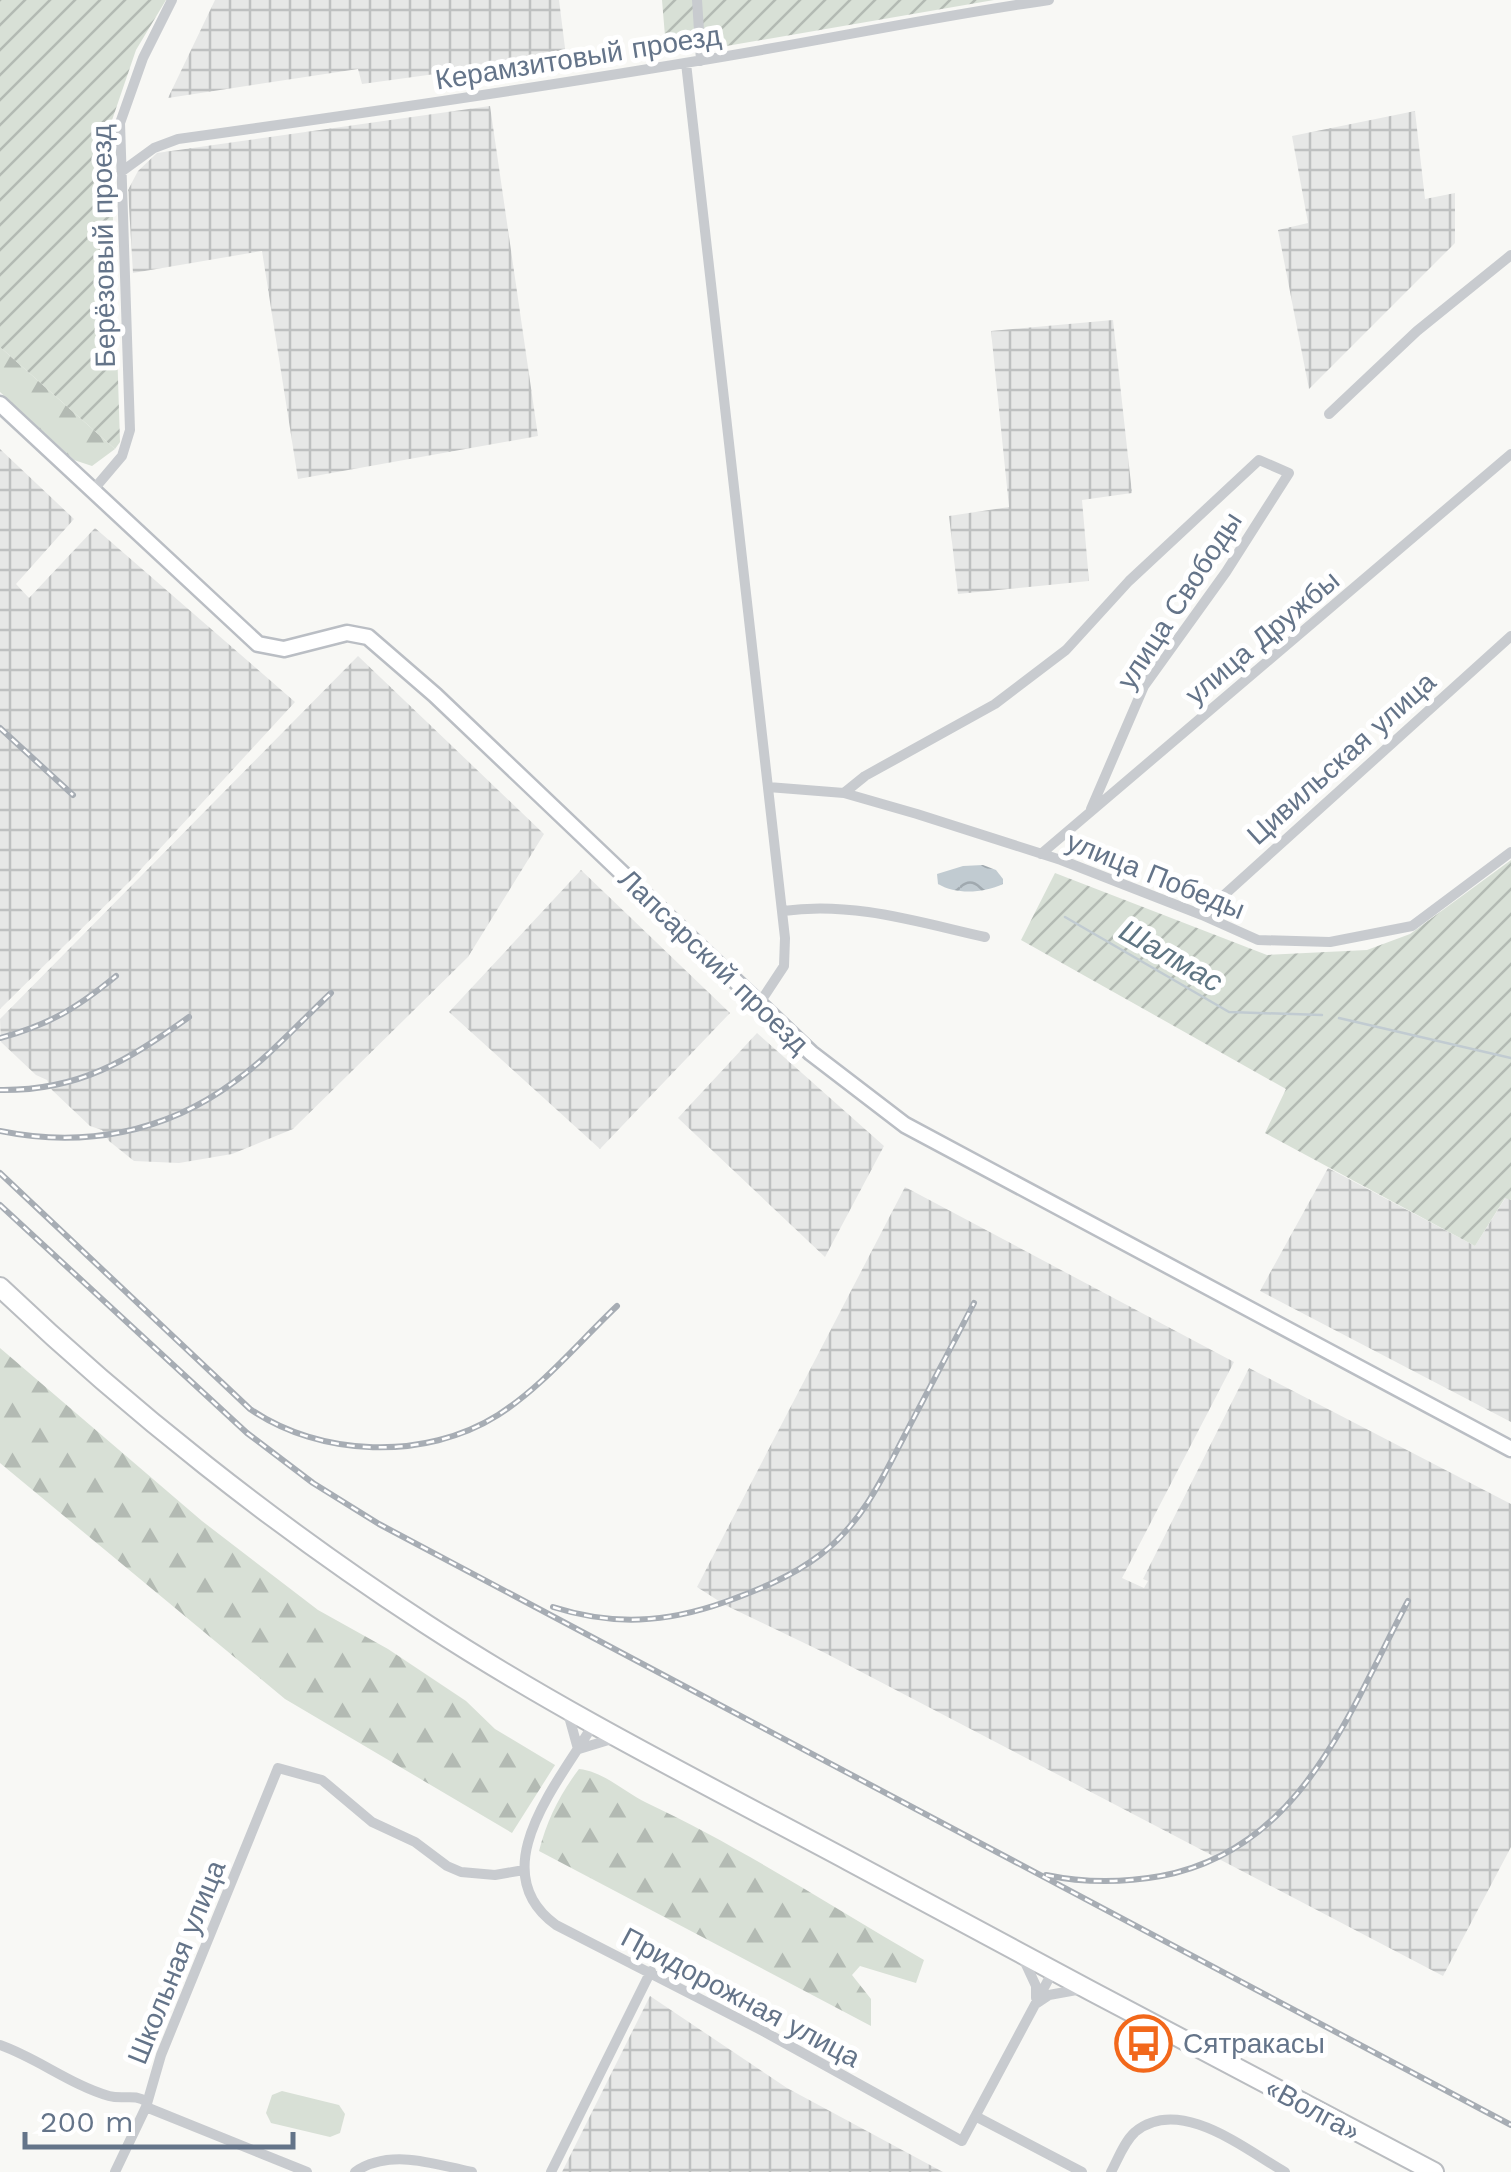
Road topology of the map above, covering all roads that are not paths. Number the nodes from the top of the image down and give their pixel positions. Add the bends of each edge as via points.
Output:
1 (172, 0) edge
2 (696, 0) edge
3 (1049, 0) edge
4 (701, 60) junction
5 (686, 63) junction
6 (121, 172) junction
7 (1511, 256) edge
8 (0, 404) edge
9 (1329, 414) dead end
10 (1511, 454) edge
11 (94, 489) junction
12 (1511, 636) edge
13 (768, 787) junction
14 (844, 793) junction
15 (1091, 810) junction
16 (1511, 852) edge
17 (1041, 854) junction
18 (783, 910) junction
19 (1202, 914) junction
20 (985, 937) dead end
21 (760, 1004) junction
22 (0, 1287) edge
23 (1511, 1449) edge
24 (566, 1707) junction
25 (594, 1723) junction
26 (622, 1738) junction
27 (578, 1750) junction
28 (524, 1870) junction
29 (1020, 1954) junction
30 (1052, 1970) junction
31 (651, 1971) junction
32 (1086, 1989) junction
33 (1036, 2004) junction
34 (0, 2045) edge
35 (146, 2104) junction
36 (977, 2116) junction
37 (115, 2172) edge
38 (308, 2172) edge
39 (355, 2172) edge
40 (472, 2172) edge
41 (551, 2172) edge
42 (1082, 2172) edge
43 (1111, 2172) edge
44 (1285, 2172) edge
45 (1434, 2172) edge

1 - 6 street, Берёзовый проезд via 124,105
2 - 4 street
3 - 4 street, Керамзитовый проезд
4 - 5 street, Керамзитовый проезд
5 - 6 street, Керамзитовый проезд via 178,138
5 - 13 street
6 - 11 street, Берёзовый проезд via 130,430 122,456
7 - 9 street
8 - 11 street, Лапсарский проезд
10 - 15 street, улица Дружбы
11 - 21 street, Лапсарский проезд via 258,644 284,649 347,632 368,637
12 - 19 street, Цивильская улица
13 - 14 street, улица Победы
13 - 18 street
14 - 15 street, улица Свободы via 995,704 1066,650 1129,581 1260,460 1288,473 1144,686
14 - 17 street, улица Победы
15 - 17 street, улица Дружбы
16 - 19 street, улица Победы via 1412,926 1378,934 1330,942 1258,940
17 - 19 street, улица Победы
18 - 20 street via 860,910
18 - 21 street via 784,966
21 - 23 street, Лапсарский проезд via 811,1054 905,1125
22 - 24 highway, «Волга» via 233,1485 426,1624
24 - 25 highway, «Волга»
24 - 27 street
25 - 26 highway, «Волга»
25 - 27 street
26 - 27 street
26 - 29 highway, «Волга»
27 - 28 street via 536,1818
28 - 31 street, Придорожная улица via 542,1915
28 - 35 street, Школьная улица via 461,1872 372,1822 322,1780 278,1768
29 - 30 highway, «Волга»
29 - 33 street via 1036,1986
30 - 32 highway, «Волга»
30 - 33 street
31 - 36 street, Придорожная улица via 962,2142
31 - 41 street
32 - 33 street
32 - 45 highway, «Волга»
33 - 36 street
34 - 35 street via 96,2092 140,2096
35 - 37 street, Школьная улица
35 - 38 street
36 - 42 street
39 - 40 street via 371,2162 406,2160
43 - 44 street via 1132,2134 1176,2120 1210,2129

